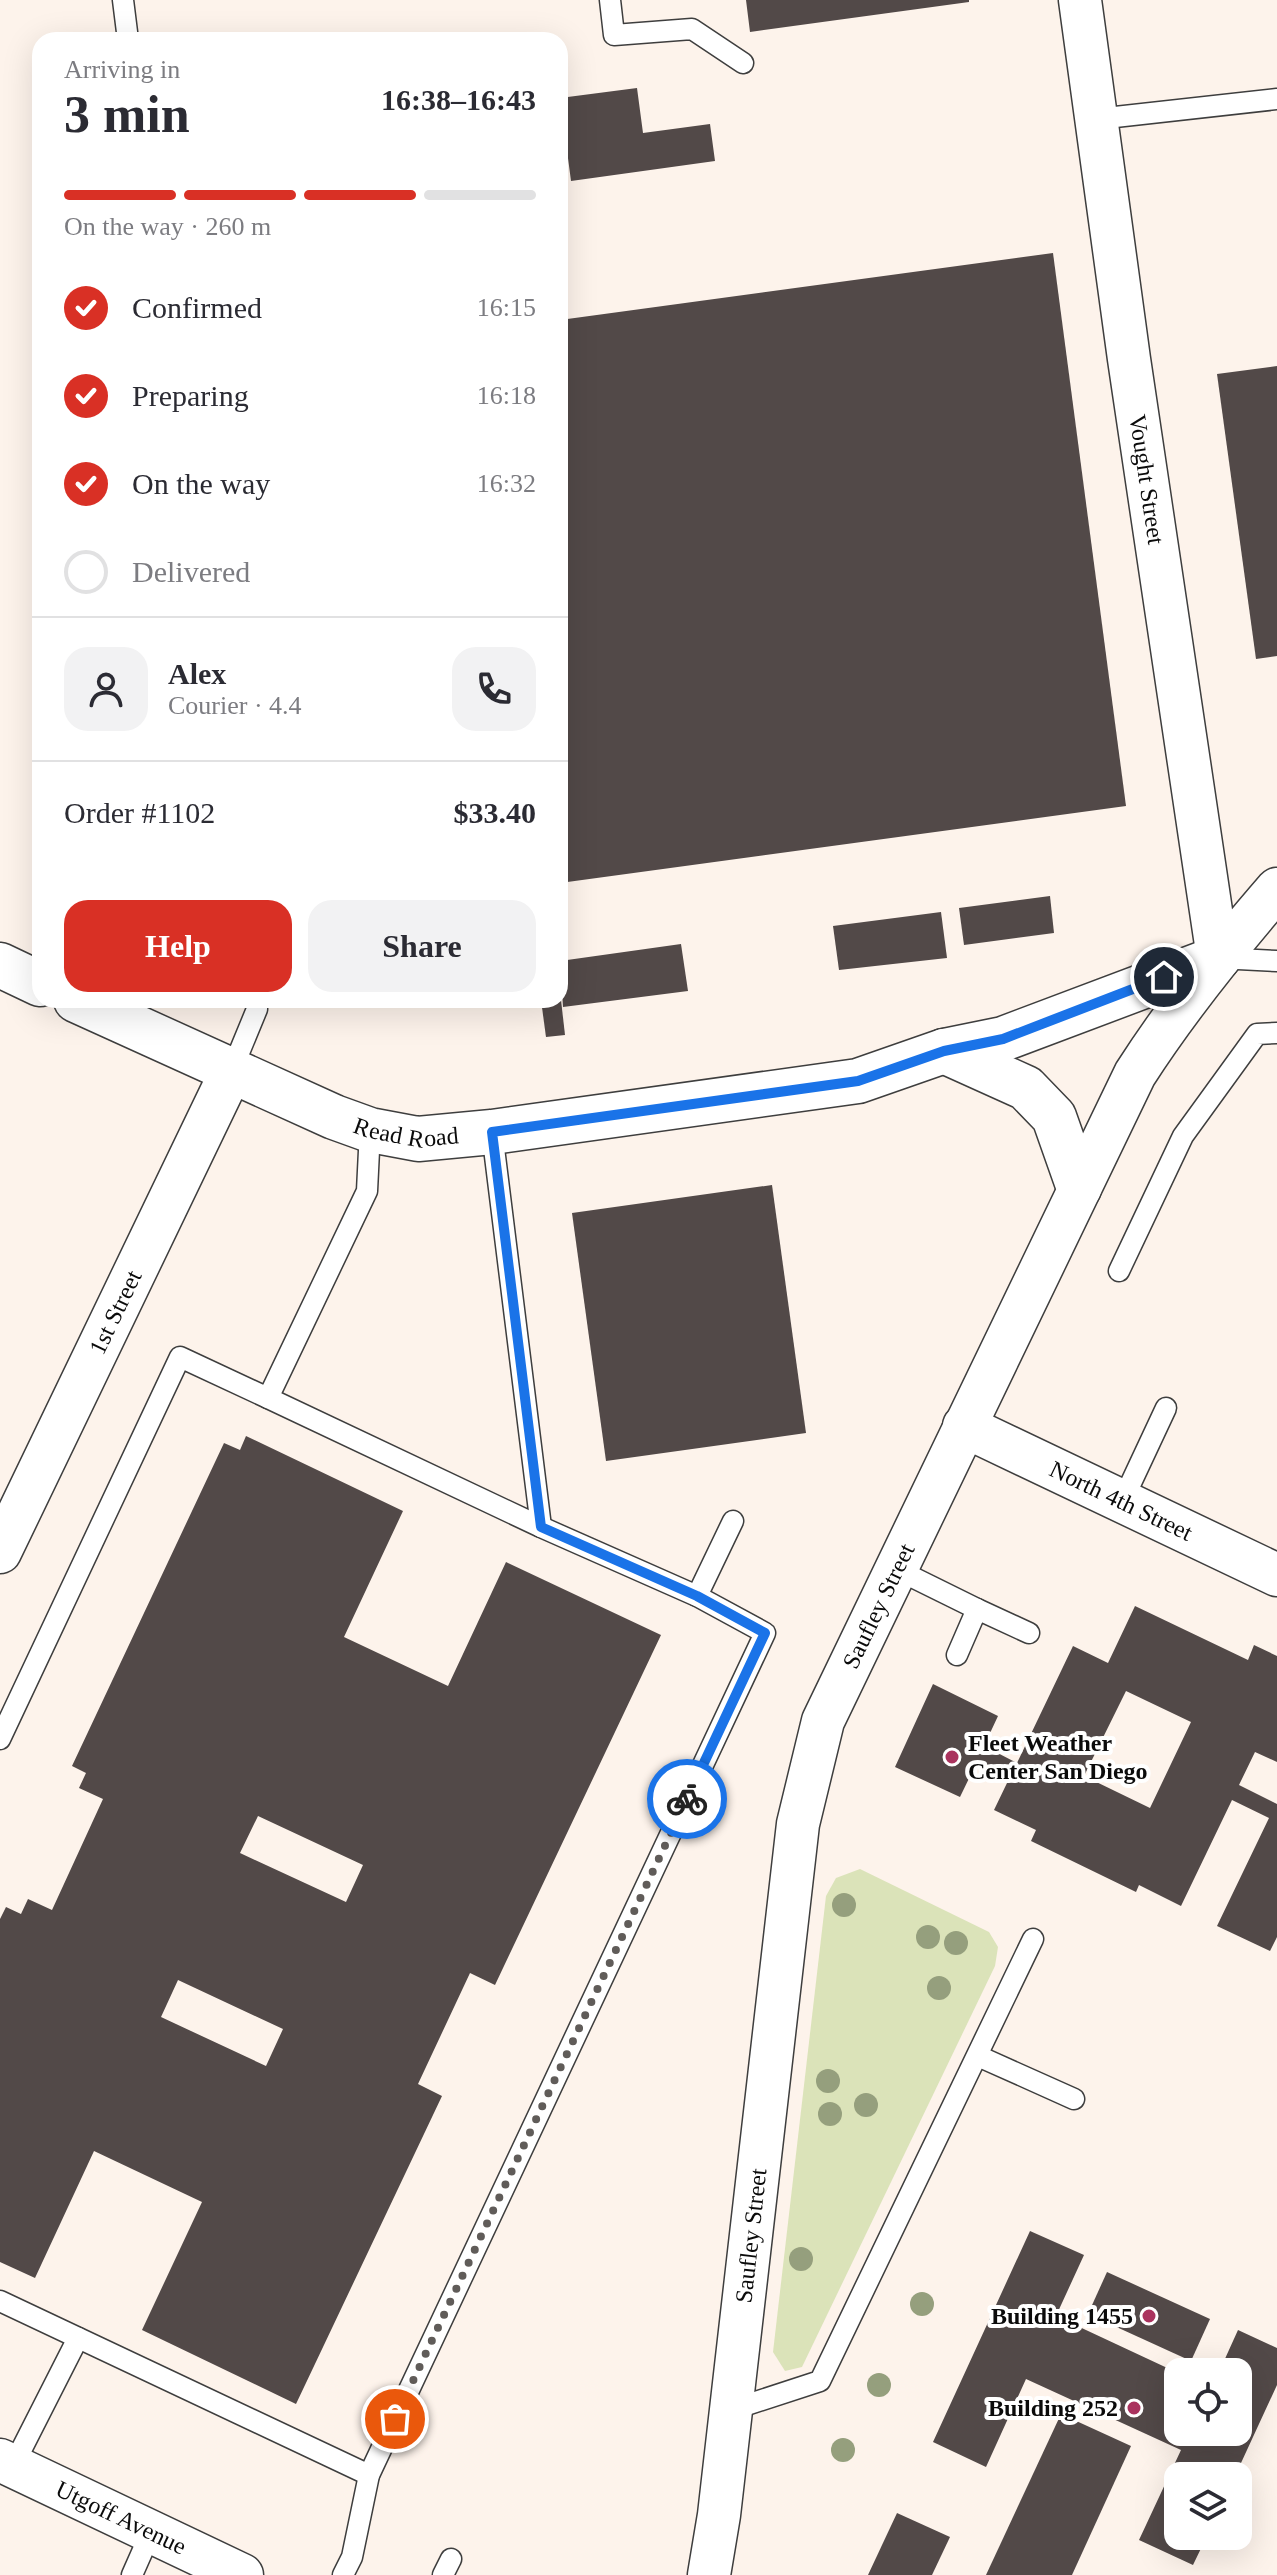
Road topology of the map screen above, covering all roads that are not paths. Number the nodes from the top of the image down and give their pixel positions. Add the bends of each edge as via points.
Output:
1 (123, 0) edge
2 (610, 0) edge
3 (1080, 0) edge
4 (127, 32) edge
5 (743, 63) dead end
6 (1277, 99) edge
7 (1097, 119) junction
8 (1277, 889) edge
9 (1218, 958) junction
10 (1277, 961) edge
11 (0, 965) edge
12 (32, 980) edge
13 (93, 1008) edge
14 (257, 1008) edge
15 (1277, 1033) edge
16 (944, 1051) junction
17 (231, 1072) junction
18 (370, 1130) junction
19 (492, 1132) junction
20 (1079, 1188) junction
21 (1119, 1271) dead end
22 (268, 1398) junction
23 (1166, 1408) dead end
24 (964, 1426) junction
25 (1122, 1502) junction
26 (733, 1521) dead end
27 (541, 1527) junction
28 (0, 1552) edge
29 (896, 1569) junction
30 (1277, 1575) edge
31 (697, 1596) junction
32 (977, 1609) junction
33 (1029, 1633) dead end
34 (957, 1655) dead end
35 (0, 1739) edge
36 (1033, 1939) dead end
37 (978, 2056) junction
38 (1074, 2099) dead end
39 (0, 2301) edge
40 (78, 2338) junction
41 (731, 2410) junction
42 (7, 2463) edge
43 (369, 2475) junction
44 (151, 2532) junction
45 (132, 2575) edge
46 (242, 2575) edge
47 (343, 2575) edge
48 (709, 2575) edge

1 - 4 lane
2 - 5 lane via 614,35 692,29
3 - 7 street, Vought Street
6 - 7 lane
7 - 9 street, Vought Street
8 - 9 street, Saufley Street
9 - 10 lane
9 - 16 street, Read Road via 1003,1039
9 - 20 street, Saufley Street via 1135,1074
11 - 12 street
13 - 17 street, Read Road
14 - 17 lane
15 - 21 lane via 1257,1034 1183,1136
16 - 19 street, Read Road via 858,1081
16 - 20 street via 1026,1088 1054,1117
17 - 18 street, Read Road
17 - 28 street, 1st Street
18 - 19 street, Read Road via 418,1139
18 - 22 lane via 367,1191
19 - 27 lane
20 - 24 street, Saufley Street
22 - 27 lane
22 - 35 lane via 180,1357
23 - 25 lane
24 - 25 street, North 4th Street
24 - 29 street, Saufley Street
25 - 30 street, North 4th Street
26 - 31 lane
27 - 31 lane
29 - 32 lane
29 - 41 street, Saufley Street via 823,1721 798,1824
31 - 43 lane via 765,1633
32 - 33 lane
32 - 34 lane
36 - 37 lane
37 - 38 lane
37 - 41 lane via 820,2381
39 - 40 lane
40 - 42 lane
40 - 43 lane
41 - 48 street, Saufley Street
42 - 44 street, Utgoff Avenue
43 - 47 lane via 352,2557
44 - 45 lane
44 - 46 street, Utgoff Avenue

